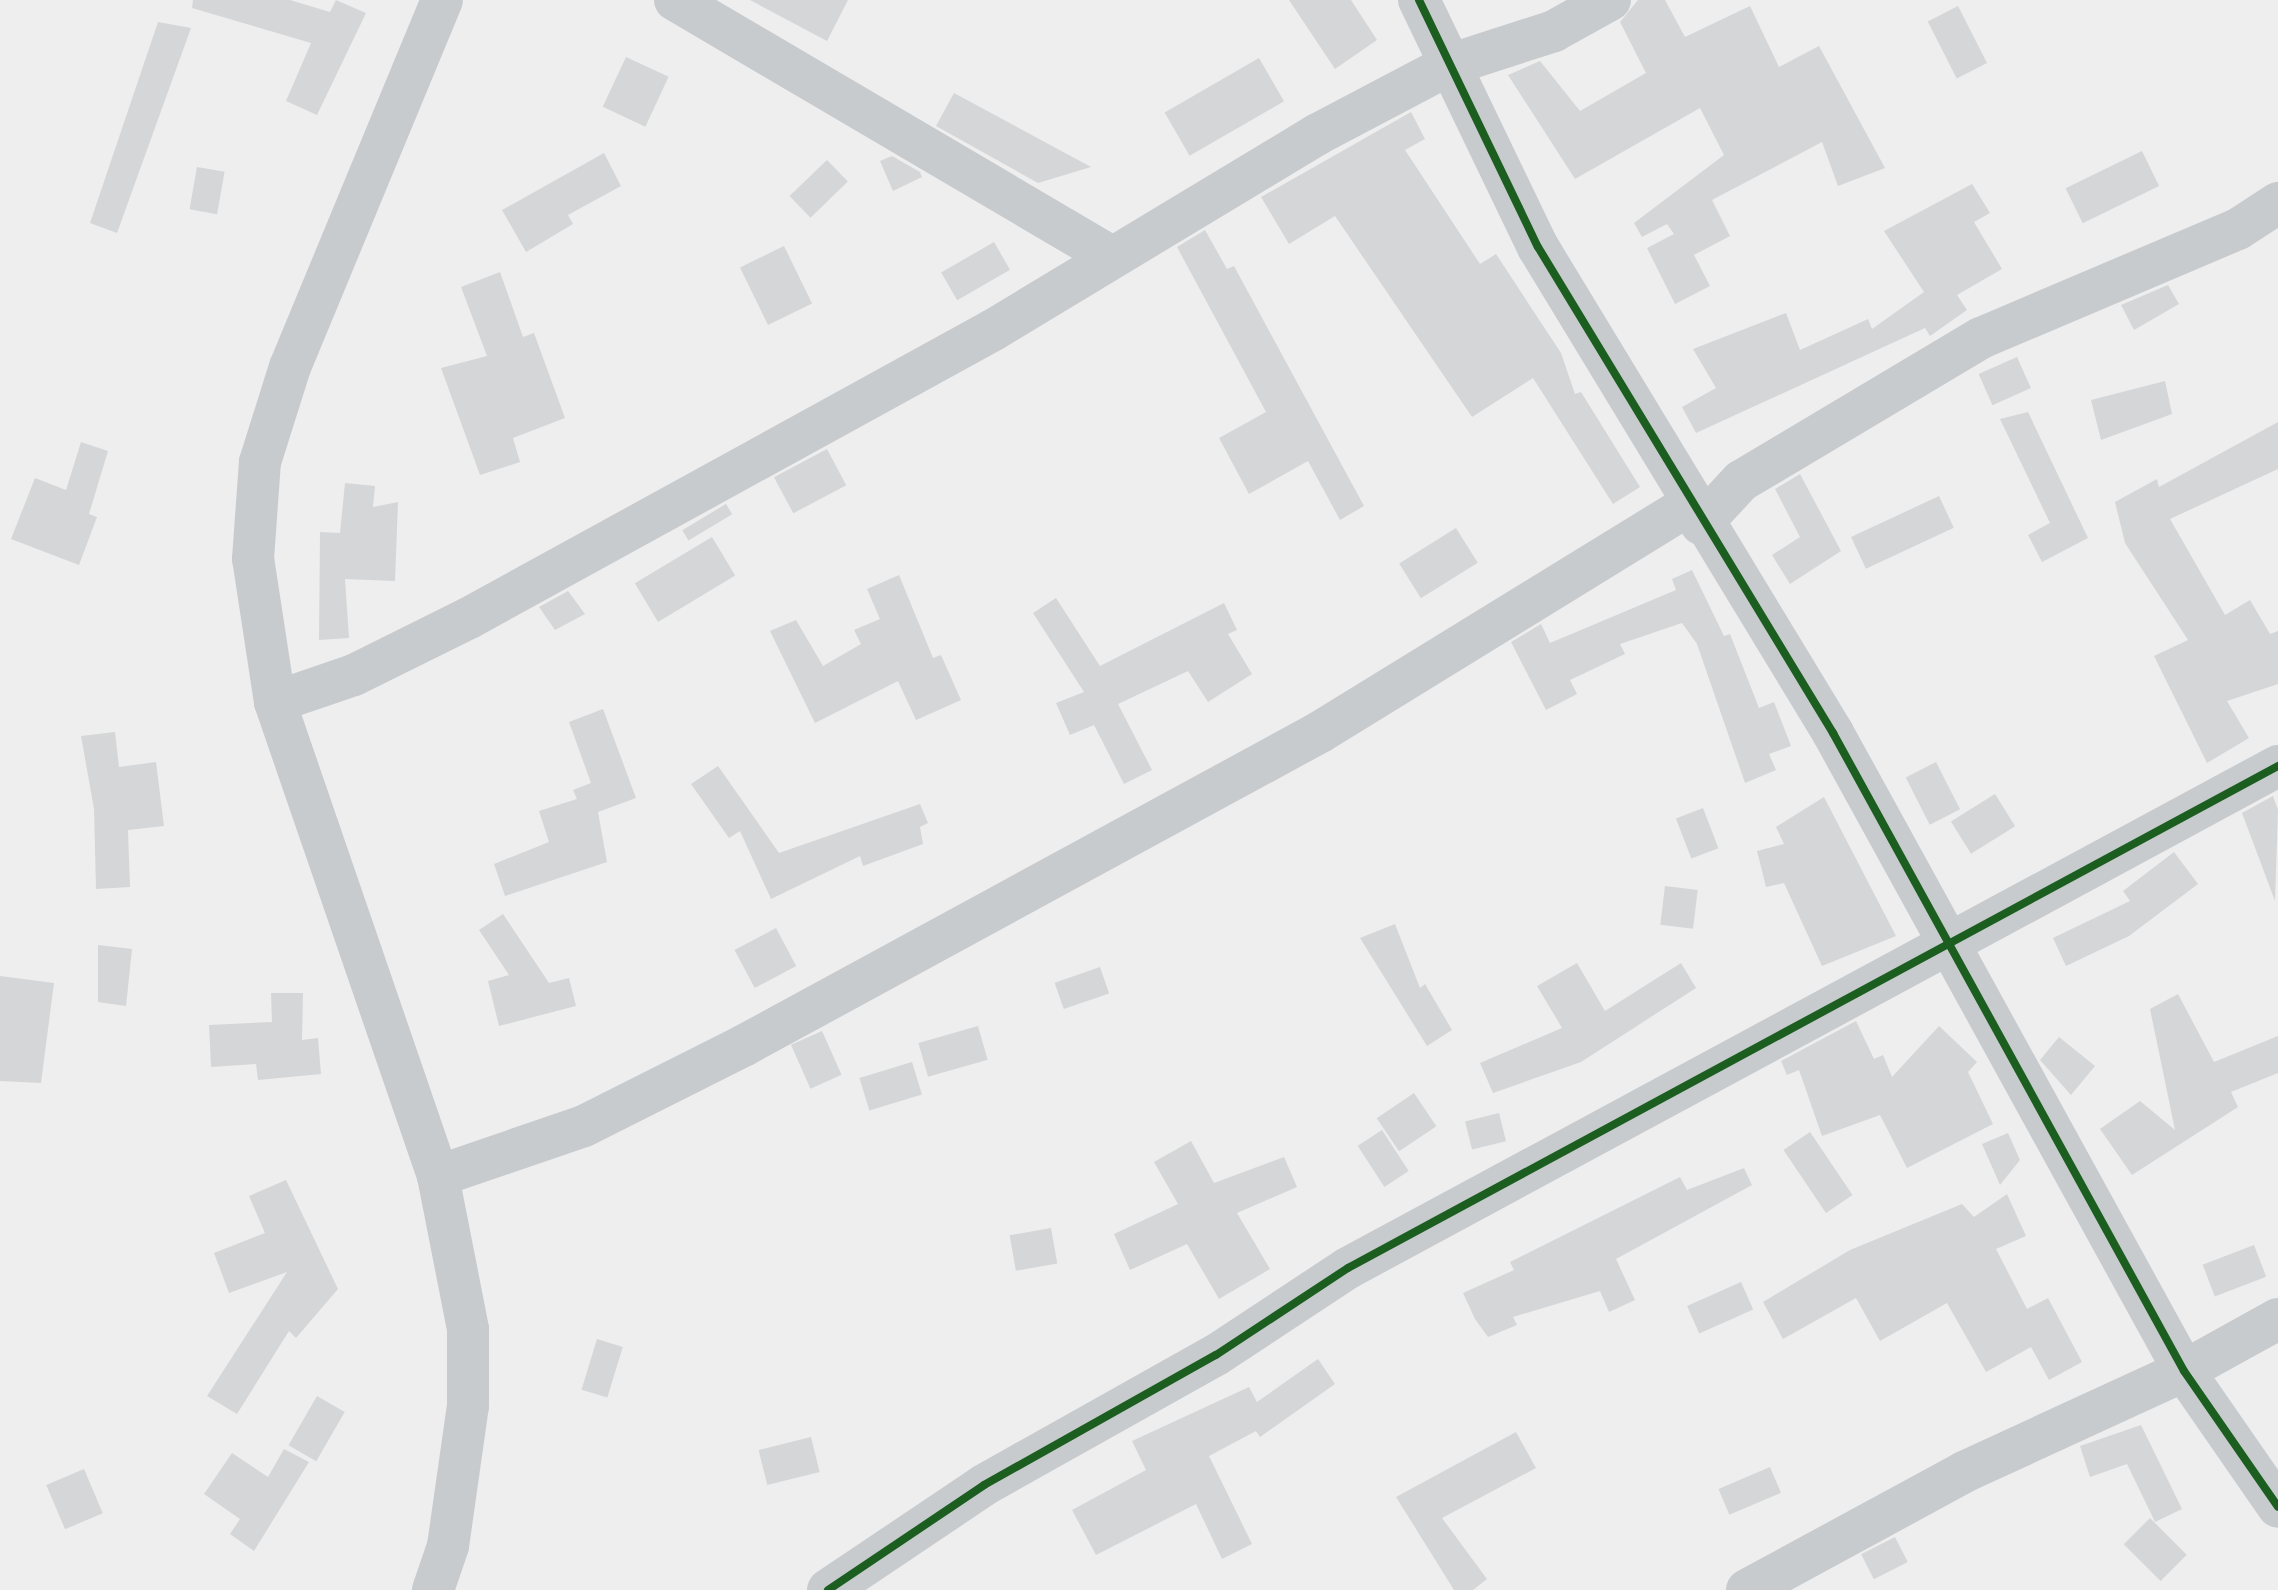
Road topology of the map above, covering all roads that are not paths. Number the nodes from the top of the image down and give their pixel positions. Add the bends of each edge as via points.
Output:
1 (442, 0) edge
2 (675, 0) edge
3 (1419, 0) edge
4 (1610, 0) edge
5 (1449, 65) junction
6 (2278, 203) edge
7 (1112, 257) junction
8 (1695, 515) junction
9 (275, 702) junction
10 (2278, 766) edge
11 (1949, 943) junction
12 (438, 1176) junction
13 (2278, 1319) edge
14 (2184, 1371) junction
15 (2278, 1507) edge
16 (433, 1590) edge
17 (828, 1590) edge
18 (1747, 1590) edge

1 - 9 street via 290,367 260,462 253,559
2 - 7 street
3 - 5 street
4 - 5 street via 1554,31
5 - 7 street
5 - 8 street via 1538,247
6 - 8 street via 2238,229 1981,338 1741,481
7 - 9 street via 993,330 469,618 354,675
8 - 11 street via 1833,733
8 - 12 street via 1320,732 743,1046 584,1126
9 - 12 street
10 - 11 street
11 - 14 street
11 - 17 street via 1348,1268 1216,1355 984,1485
12 - 16 street via 468,1329 468,1406 448,1546
13 - 14 street
14 - 15 street
14 - 18 street via 2062,1423

